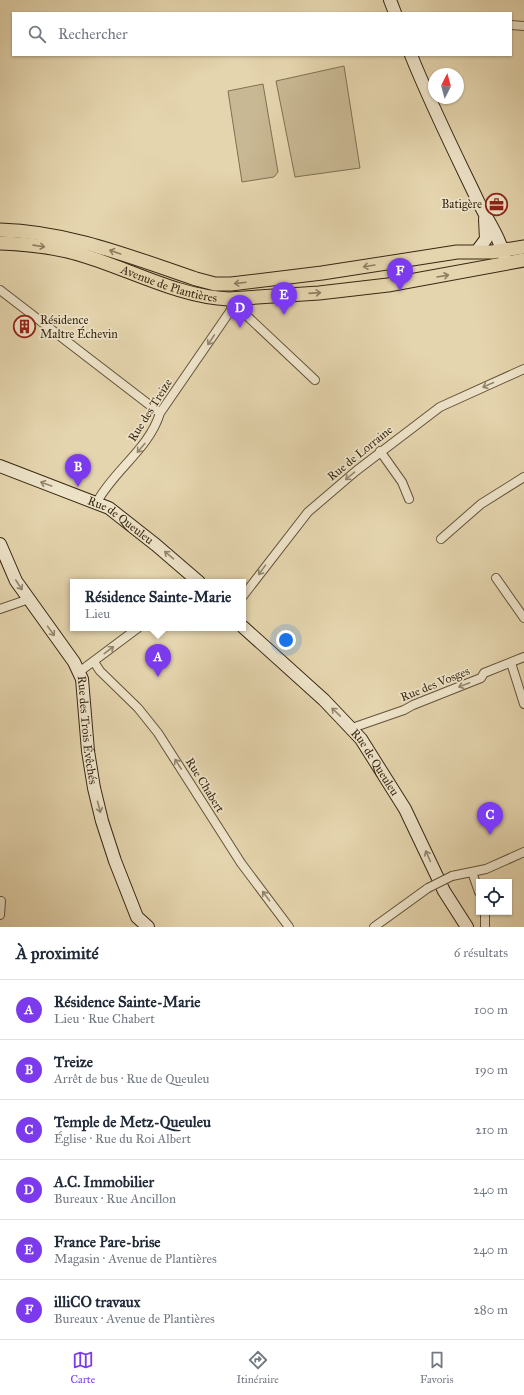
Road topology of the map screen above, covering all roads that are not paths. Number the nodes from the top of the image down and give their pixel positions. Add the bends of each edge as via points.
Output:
1 (390, 0) edge
2 (395, 12) edge
3 (512, 25) edge
4 (524, 26) edge
5 (411, 56) edge
6 (485, 216) junction
7 (0, 230) edge
8 (0, 243) edge
9 (524, 247) edge
10 (503, 250) junction
11 (477, 251) junction
12 (524, 260) edge
13 (507, 263) junction
14 (0, 290) edge
15 (247, 299) junction
16 (231, 303) junction
17 (246, 316) junction
18 (524, 369) edge
19 (315, 380) dead end
20 (160, 413) junction
21 (380, 451) junction
22 (2, 468) edge
23 (524, 477) edge
24 (409, 499) dead end
25 (97, 502) junction
26 (441, 539) dead end
27 (0, 544) edge
28 (496, 578) dead end
29 (196, 579) edge
30 (246, 592) edge
31 (29, 599) junction
32 (0, 609) edge
33 (524, 618) edge
34 (246, 630) edge
35 (134, 631) edge
36 (524, 657) edge
37 (94, 662) junction
38 (511, 663) junction
39 (79, 672) junction
40 (524, 704) edge
41 (352, 728) junction
42 (524, 852) edge
43 (472, 872) junction
44 (476, 883) edge
45 (1, 901) dead end
46 (0, 915) edge
47 (485, 915) edge
48 (142, 925) edge
49 (289, 927) edge
50 (374, 927) edge
51 (467, 927) edge
52 (485, 927) edge

1 - 2 street
3 - 4 street
5 - 6 street
6 - 10 street
6 - 11 street via 486,240
11 -> 7 main road, Avenue de Plantières via 311,275 215,284 196,280 84,241 39,232
8 -> 16 main road, Avenue de Plantières via 37,246 79,254 194,294
9 - 10 main road, Avenue de Plantières
10 - 11 main road, Avenue de Plantières
10 - 13 street
12 - 13 main road, Avenue de Plantières
15 -> 13 main road, Avenue de Plantières via 382,286
14 - 20 street
15 - 16 main road, Avenue de Plantières
15 - 17 street
16 - 17 street
16 -> 20 street, Rue des Treize
17 - 19 street
18 -> 21 street, Rue de Lorraine via 440,407
20 -> 25 street, Rue des Treize via 156,427 147,440
21 - 24 street via 402,482
21 -> 30 street, Rue de Lorraine via 308,512
25 -> 22 street, Rue de Queuleu
23 - 26 street via 481,504
29 -> 25 street, Rue de Queuleu via 148,538 109,508
27 -> 31 street, Rue des Trois Évêchés via 16,581
28 - 33 street
31 - 32 street
31 -> 39 street, Rue des Trois Évêchés
41 -> 34 street, Rue de Queuleu
37 -> 35 street
36 - 38 street, Rue des Vosges
37 - 39 street
49 -> 37 street, Rue Chabert via 241,863 158,733
38 - 40 street
38 -> 41 street, Rue des Vosges via 404,710
39 -> 48 street, Rue des Trois Évêchés via 82,679 94,788 115,861
51 -> 41 street, Rue de Queuleu via 444,891 405,809
42 - 43 street via 504,862
43 - 44 street
43 - 50 street, bridge via 452,876 428,888
45 - 46 street
47 - 52 street

